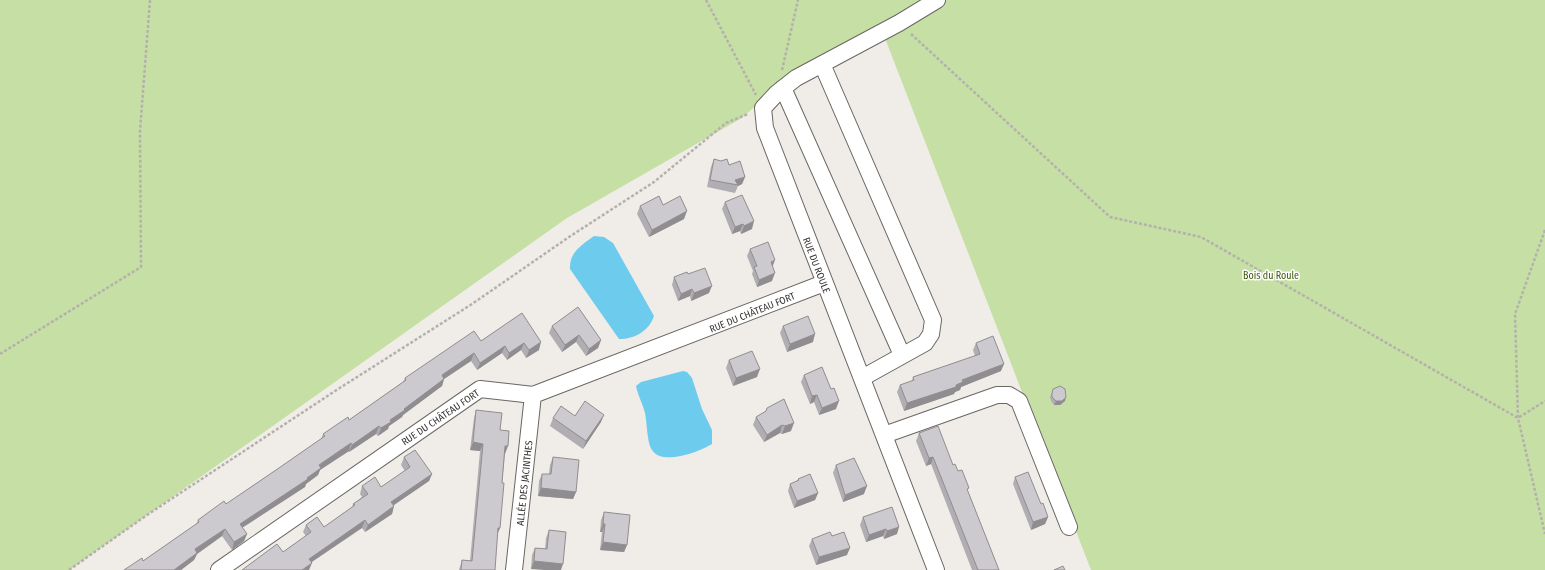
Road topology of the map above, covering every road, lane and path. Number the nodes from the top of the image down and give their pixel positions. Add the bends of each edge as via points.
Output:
1 (150, 0) edge
2 (706, 0) edge
3 (798, 0) edge
4 (937, 0) edge
5 (899, 23) junction
6 (822, 64) junction
7 (780, 90) junction
8 (763, 108) junction
9 (1545, 230) edge
10 (824, 283) junction
11 (0, 354) edge
12 (902, 355) junction
13 (862, 378) junction
14 (533, 396) junction
15 (1545, 401) edge
16 (1518, 418) junction
17 (884, 436) junction
18 (1069, 526) dead end
19 (1545, 534) edge
20 (69, 570) edge
21 (219, 570) edge
22 (514, 570) edge
23 (936, 570) edge

1 - 11 path via 140,132 141,267
2 - 8 path
3 - 7 path
4 - 5 street
5 - 6 street
5 - 16 path via 1110,217 1201,237
6 - 7 street
6 - 12 street via 933,320 931,334 925,342
7 - 8 street
7 - 12 street
8 - 10 street, RUE DU ROULE via 766,128
8 - 20 path via 726,123 654,182 472,304 335,391
9 - 16 path via 1515,314
10 - 13 street, RUE DU ROULE
10 - 14 street, RUE DU CHÂTEAU FORT
12 - 13 street
13 - 17 street, RUE DU ROULE
14 - 21 street, RUE DU CHÂTEAU FORT via 480,389
14 - 22 street, ALLÉE DES JACINTHES
15 - 16 path
16 - 19 path
17 - 18 street via 998,395 1008,395 1019,401
17 - 23 street, RUE DU ROULE

